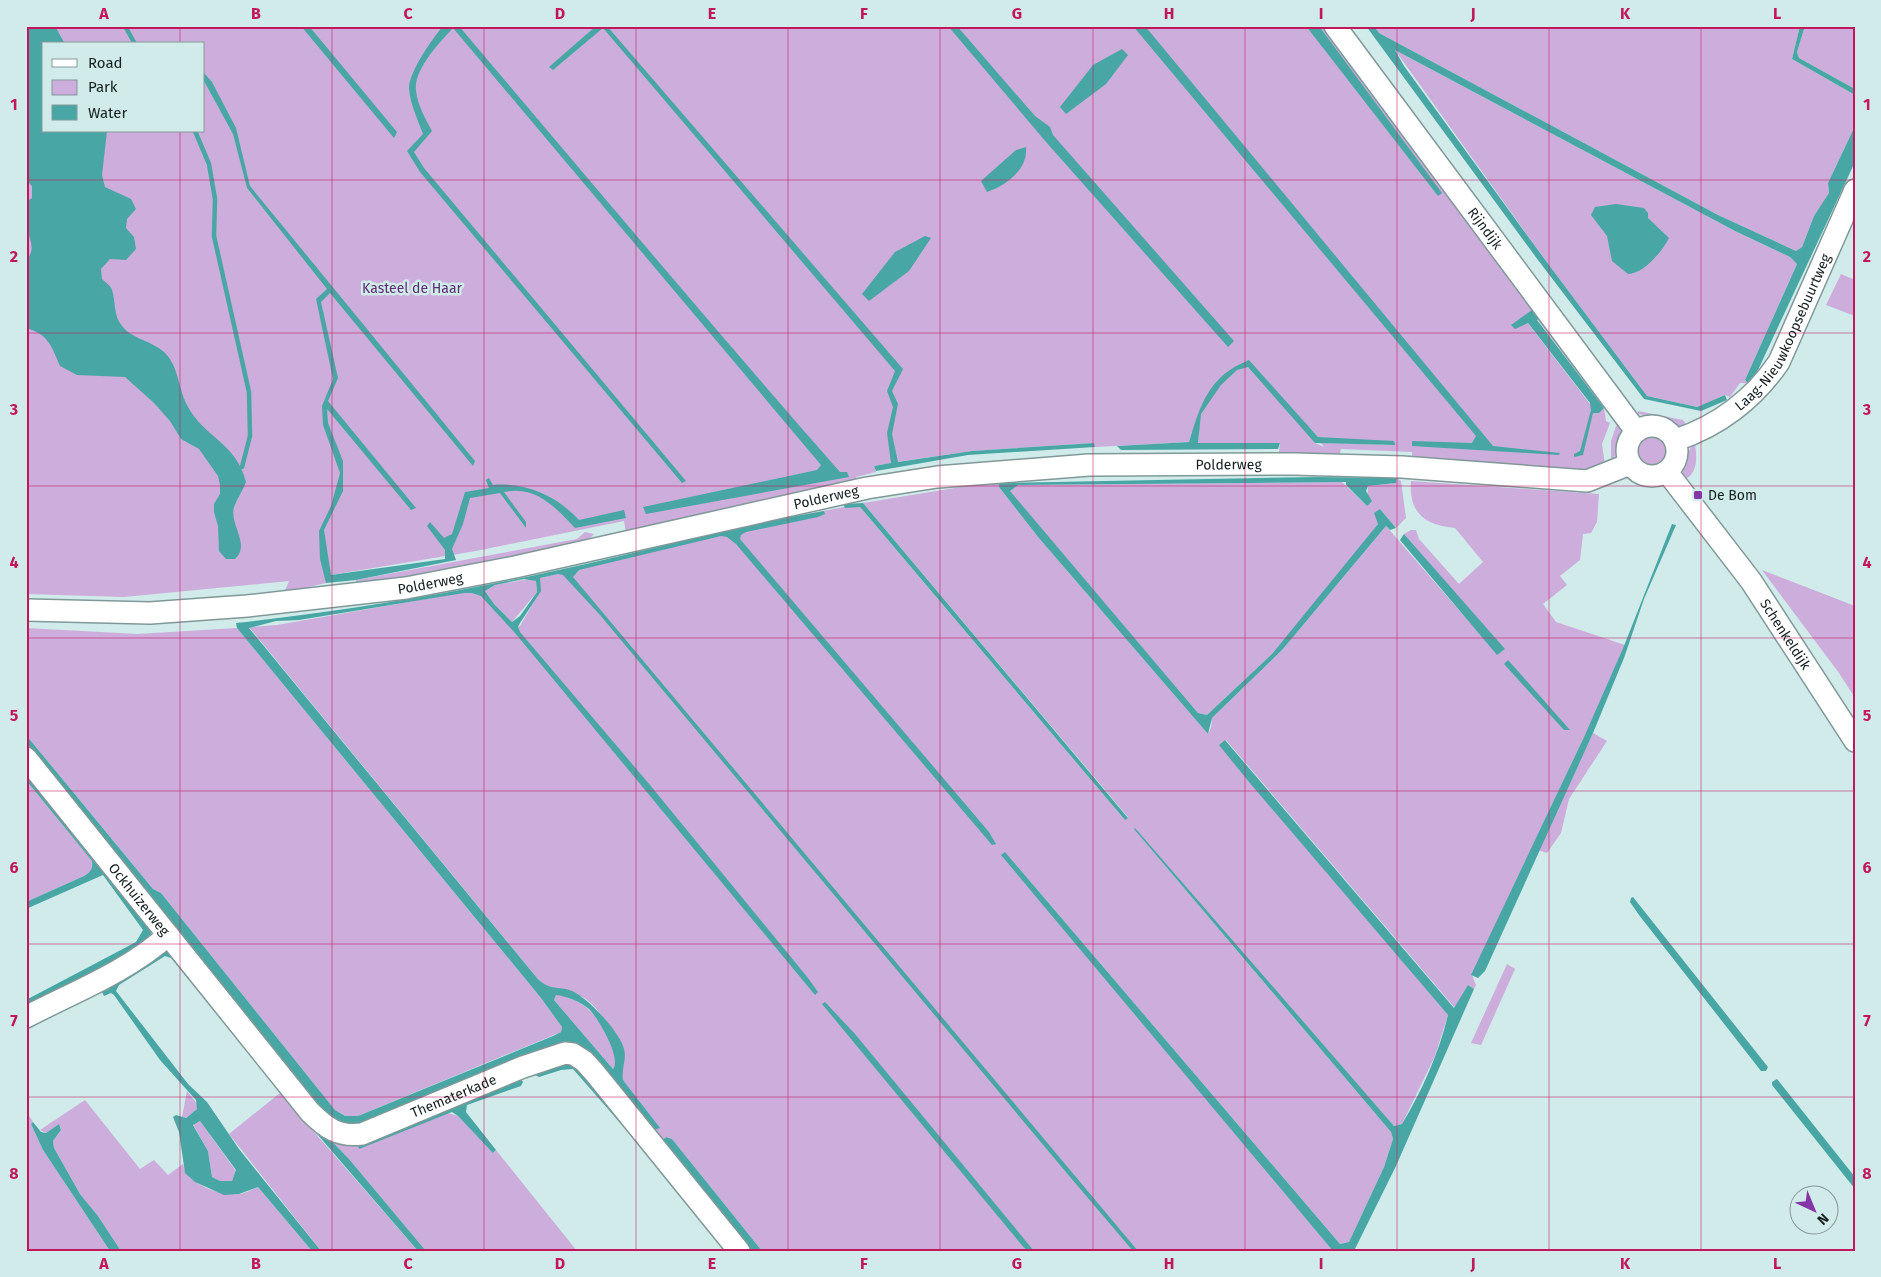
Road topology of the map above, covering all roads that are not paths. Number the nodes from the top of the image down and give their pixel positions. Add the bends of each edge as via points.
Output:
1 (1335, 26) edge
2 (1855, 190) edge
3 (1636, 431) junction
4 (1676, 440) junction
5 (1630, 464) junction
6 (1667, 472) junction
7 (26, 610) edge
8 (1855, 741) edge
9 (26, 758) edge
10 (168, 935) junction
11 (26, 1017) edge
12 (739, 1251) edge

1 - 3 street, Rijndijk
2 - 4 street, Laag-Nieuwkoopsebuurtweg via 1780,362 1765,383 1743,404 1695,434
3 - 4 street via 1647,426 1659,426
3 - 5 street via 1626,452
4 - 6 street via 1675,463
5 - 6 street via 1638,472 1652,477
5 - 7 street, Polderweg via 1588,481 1402,466 1089,464 867,488 515,567 406,588 150,613
6 - 8 street, Schenkeldijk via 1784,630
9 - 10 street, Ockhuizerweg
10 - 11 street, Ockhuizerweg via 126,966
10 - 12 street, Thematerkade via 310,1112 329,1129 349,1136 362,1134 523,1067 565,1053 573,1054 594,1072

